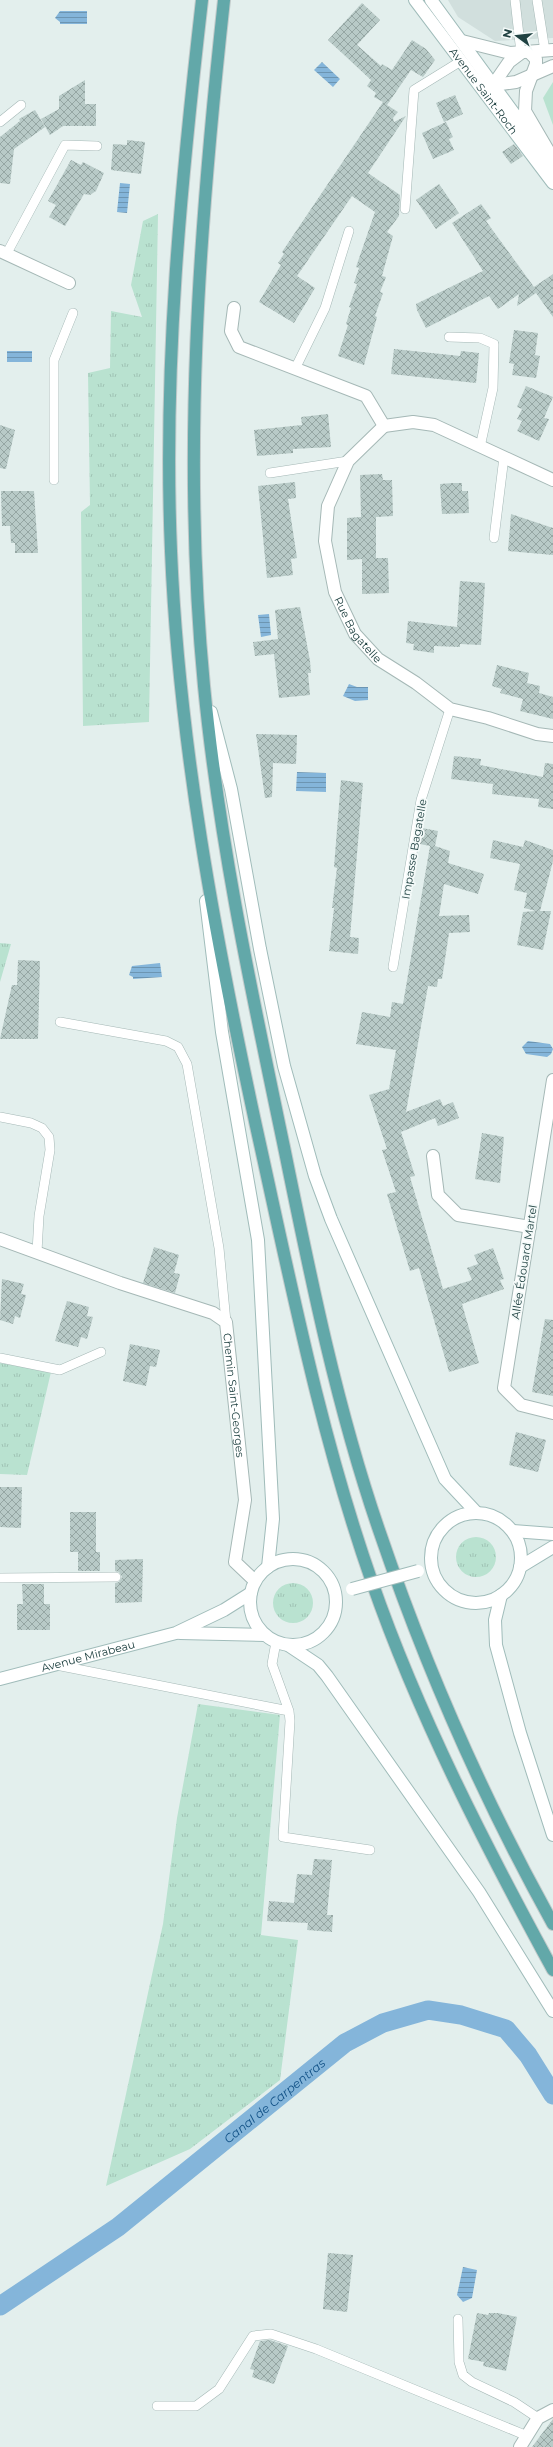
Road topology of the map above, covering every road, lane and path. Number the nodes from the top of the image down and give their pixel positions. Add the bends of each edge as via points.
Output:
1 (202, 0) edge
2 (224, 0) edge
3 (415, 0) edge
4 (431, 0) edge
5 (515, 0) edge
6 (537, 0) edge
7 (462, 41) junction
8 (549, 50) edge
9 (525, 52) junction
10 (462, 61) junction
11 (553, 66) edge
12 (533, 75) junction
13 (490, 89) junction
14 (21, 104) dead end
15 (0, 122) edge
16 (97, 146) dead end
17 (553, 159) edge
18 (553, 167) edge
19 (553, 183) edge
20 (405, 209) dead end
21 (349, 231) dead end
22 (3, 252) edge
23 (69, 283) dead end
24 (234, 308) dead end
25 (73, 313) dead end
26 (449, 337) dead end
27 (295, 369) junction
28 (384, 426) junction
29 (480, 446) junction
30 (504, 457) junction
31 (348, 461) junction
32 (270, 473) dead end
33 (54, 480) dead end
34 (553, 480) edge
35 (494, 538) dead end
36 (204, 686) junction
37 (450, 709) junction
38 (553, 736) edge
39 (198, 830) junction
40 (393, 967) dead end
41 (60, 1022) dead end
42 (553, 1080) edge
43 (0, 1117) edge
44 (433, 1156) dead end
45 (530, 1226) junction
46 (0, 1239) edge
47 (37, 1252) junction
48 (226, 1322) junction
49 (100, 1352) dead end
50 (0, 1358) edge
51 (553, 1413) edge
52 (476, 1512) junction
53 (513, 1531) junction
54 (553, 1534) edge
55 (553, 1547) edge
56 (268, 1567) junction
57 (520, 1567) junction
58 (432, 1568) junction
59 (116, 1576) dead end
60 (0, 1578) edge
61 (253, 1587) junction
62 (335, 1594) junction
63 (501, 1595) junction
64 (176, 1633) junction
65 (265, 1635) junction
66 (276, 1642) junction
67 (288, 1645) junction
68 (55, 1664) junction
69 (0, 1678) edge
70 (289, 1711) junction
71 (553, 1835) edge
72 (370, 1850) dead end
73 (553, 1924) edge
74 (553, 1970) edge
75 (553, 2011) edge
76 (458, 2319) dead end
77 (157, 2406) dead end
78 (553, 2410) edge
79 (538, 2418) junction
80 (525, 2435) junction
81 (520, 2447) edge

1 - 39 main road via 176,251 171,354 170,458 171,549 177,650 187,753
2 - 36 main road via 208,150 195,353 193,456 197,590
3 - 10 main road, Avenue Saint-Roch
4 - 7 main road, Avenue Saint-Roch
5 - 9 lane
6 - 8 lane
7 - 9 main road via 495,51
7 - 13 main road, Avenue Saint-Roch
8 - 9 main road
9 - 12 main road via 536,59
9 - 13 main road via 510,62
10 - 13 main road, Avenue Saint-Roch
10 - 20 lane via 414,90
11 - 12 main road
12 - 13 main road
12 - 17 main road via 526,91 525,111
13 - 18 main road, Avenue Saint-Roch
13 - 19 main road, Avenue Saint-Roch via 537,164
14 - 15 lane
16 - 22 lane via 65,145
21 - 27 lane via 325,308
22 - 23 main road
24 - 27 main road via 231,332 239,347
25 - 33 lane via 54,360
26 - 29 lane via 480,338 494,344 492,388
27 - 28 main road via 366,396
28 - 29 main road via 413,422 434,425
28 - 31 main road, Rue Bagatelle
29 - 30 main road
30 - 34 main road
30 - 35 lane
31 - 32 lane
31 - 37 main road, Rue Bagatelle via 328,506 325,541 335,592 355,634 378,659 416,682
36 - 52 main road via 231,789 284,1066 315,1176 331,1219 445,1478
36 - 73 main road via 223,841 243,950 324,1332 349,1428 378,1530 429,1667 520,1865
37 - 38 main road, Rue Bagatelle via 537,734
37 - 40 lane, Impasse Bagatelle via 421,800
39 - 56 main road via 222,1032 258,1240 273,1519
39 - 74 main road via 234,1024 304,1347 327,1435 372,1583 458,1787 494,1862
41 - 48 lane via 166,1041 178,1047 187,1064 219,1248
42 - 45 main road, Allée Édouard Martel
43 - 47 lane via 31,1123 42,1128 50,1137 39,1216
44 - 45 main road via 438,1195 458,1215
45 - 51 main road, Allée Édouard Martel via 504,1388 521,1406
46 - 47 main road, Chemin Saint-Georges
47 - 48 main road, Chemin Saint-Georges via 120,1283 213,1313
48 - 61 main road, Chemin Saint-Georges via 245,1500 236,1562
49 - 50 lane via 60,1370
52 - 53 main road via 490,1514 503,1521
52 - 58 main road via 456,1518 440,1530 431,1555
53 - 54 main road
53 - 57 main road via 521,1554
55 - 57 main road
56 - 61 main road
56 - 62 main road via 291,1559 314,1565 324,1573
57 - 63 main road via 517,1578
58 - 62 main road, bridge
58 - 63 main road via 444,1590 460,1599 478,1603
59 - 60 lane
61 - 64 main road via 224,1610
61 - 65 main road via 250,1608 255,1623
62 - 67 main road via 332,1621 324,1632 314,1640 301,1645
63 - 71 main road via 495,1620 496,1646 520,1733
64 - 65 main road
64 - 68 main road, Avenue Mirabeau
65 - 66 main road
66 - 67 main road
66 - 70 lane via 272,1664
67 - 75 main road via 318,1665 327,1676 480,1892
68 - 69 main road, Avenue Mirabeau
68 - 70 lane
70 - 72 lane via 283,1837
76 - 79 lane via 459,2362 463,2375
77 - 80 lane via 196,2406 219,2389 253,2336 271,2334 316,2349
78 - 79 main road
79 - 80 main road
80 - 81 main road

